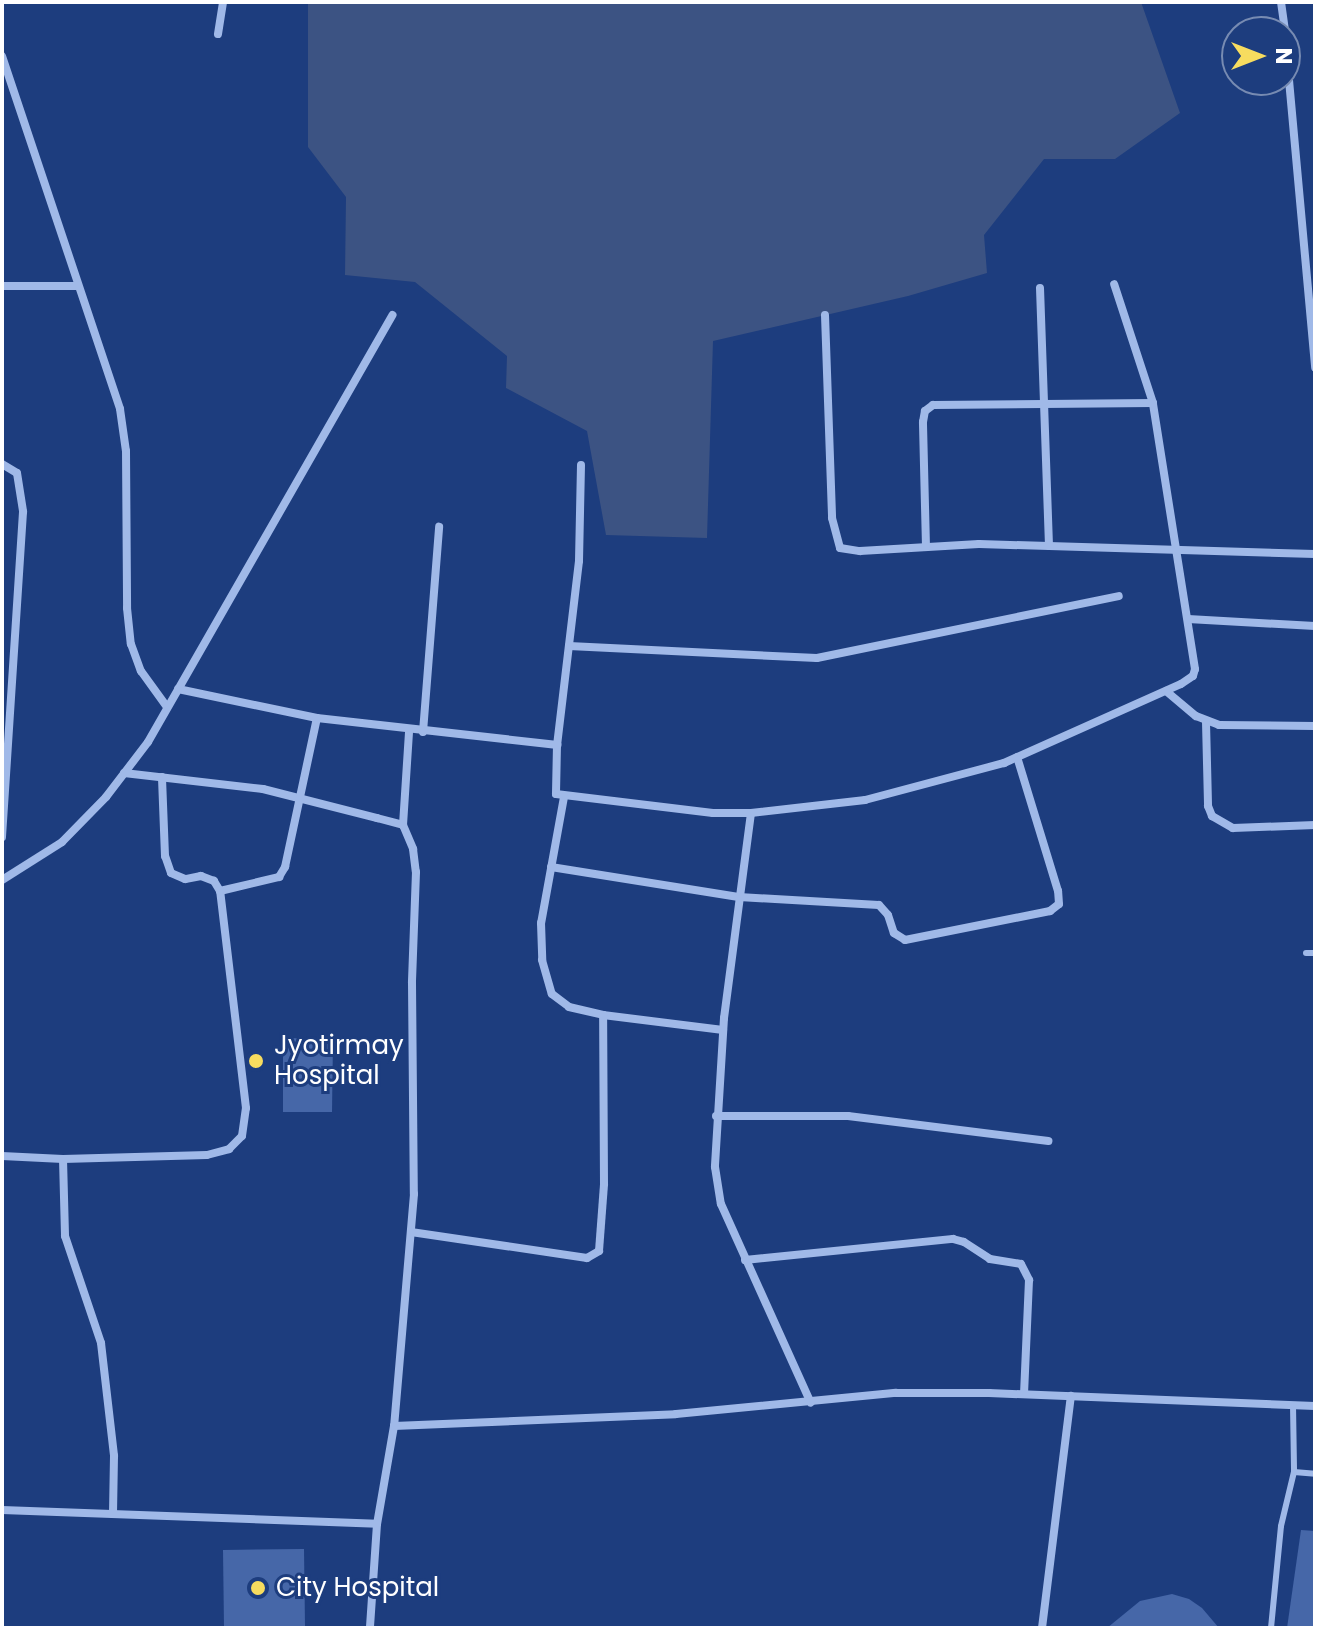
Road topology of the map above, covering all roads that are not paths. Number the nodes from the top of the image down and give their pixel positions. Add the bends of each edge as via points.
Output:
1 (223, 2) edge
2 (218, 34) dead end
3 (2, 56) edge
4 (4, 70) edge
5 (1291, 96) edge
6 (1114, 284) dead end
7 (2, 286) edge
8 (77, 286) junction
9 (1040, 288) dead end
10 (393, 315) dead end
11 (825, 315) dead end
12 (1315, 368) edge
13 (1046, 403) junction
14 (1153, 403) junction
15 (2, 464) edge
16 (581, 465) dead end
17 (439, 527) dead end
18 (1049, 546) junction
19 (926, 547) junction
20 (1175, 548) junction
21 (1315, 554) edge
22 (1119, 596) dead end
23 (1188, 619) junction
24 (1315, 626) edge
25 (569, 646) junction
26 (178, 689) junction
27 (1166, 691) junction
28 (167, 707) junction
29 (317, 718) junction
30 (1206, 722) junction
31 (1315, 726) edge
32 (409, 731) junction
33 (423, 732) junction
34 (557, 745) junction
35 (1017, 757) junction
36 (124, 773) junction
37 (162, 777) junction
38 (564, 797) junction
39 (300, 798) junction
40 (751, 813) junction
41 (403, 825) junction
42 (1315, 825) edge
43 (2, 837) edge
44 (551, 867) junction
45 (2, 880) edge
46 (220, 891) junction
47 (739, 897) junction
48 (1306, 953) dead end
49 (1315, 953) edge
50 (603, 1015) junction
51 (723, 1030) junction
52 (716, 1116) junction
53 (1048, 1141) dead end
54 (2, 1156) edge
55 (63, 1159) junction
56 (411, 1232) junction
57 (745, 1260) junction
58 (1024, 1394) junction
59 (1071, 1396) junction
60 (811, 1403) junction
61 (1293, 1405) junction
62 (1315, 1406) edge
63 (394, 1426) junction
64 (1294, 1472) junction
65 (1315, 1474) edge
66 (2, 1510) edge
67 (113, 1514) junction
68 (377, 1524) junction
69 (370, 1628) edge
70 (1042, 1628) edge
71 (1271, 1628) edge

1 - 2 street
3 - 4 street
4 - 8 street
5 - 12 street
6 - 14 street
7 - 8 street
8 - 28 street via 106,361 122,423 131,644 141,671
9 - 13 street
10 - 26 street
11 - 19 street via 836,541 848,551
13 - 14 street
13 - 18 street
13 - 19 street via 943,403 925,411
14 - 20 street
15 - 43 street via 17,473 23,512
16 - 25 street via 579,561
17 - 33 street
18 - 19 street
18 - 20 street
20 - 21 street
20 - 23 street
22 - 25 street via 817,658
23 - 24 street
23 - 27 street via 1195,669
25 - 34 street
26 - 28 street
26 - 29 street
27 - 30 street
27 - 35 street
28 - 36 street
29 - 32 street
29 - 39 street
30 - 31 street
30 - 42 street via 1212,816 1233,828
32 - 33 street
32 - 41 street
33 - 34 street
34 - 38 street via 553,787
35 - 40 street via 904,792
35 - 47 street via 1058,891 1055,909 912,940 898,938 879,905
36 - 37 street
36 - 45 street via 62,842
37 - 39 street
37 - 46 street via 165,856 171,873 185,879 201,876 214,881
38 - 40 street
38 - 44 street
39 - 41 street
39 - 46 street via 279,877
40 - 47 street
41 - 56 street via 416,872
44 - 47 street
44 - 50 street via 541,923 547,981 559,1002
46 - 55 street via 246,1108 242,1136 229,1149 207,1155
47 - 51 street
48 - 49 lane
50 - 51 street
50 - 56 street via 599,1251 587,1258
51 - 52 street
52 - 53 street via 861,1117
52 - 57 street via 721,1204
54 - 55 street
55 - 67 street via 65,1236 101,1343 114,1456
56 - 63 street
57 - 58 street via 953,1239 990,1259 1021,1264 1029,1280
57 - 60 street
58 - 59 street
58 - 60 street via 896,1393
59 - 61 street
59 - 70 street
60 - 63 street via 596,1420
61 - 62 street
61 - 64 lane
63 - 68 street
64 - 65 lane
64 - 71 lane via 1281,1526
66 - 67 street
67 - 68 street
68 - 69 street

